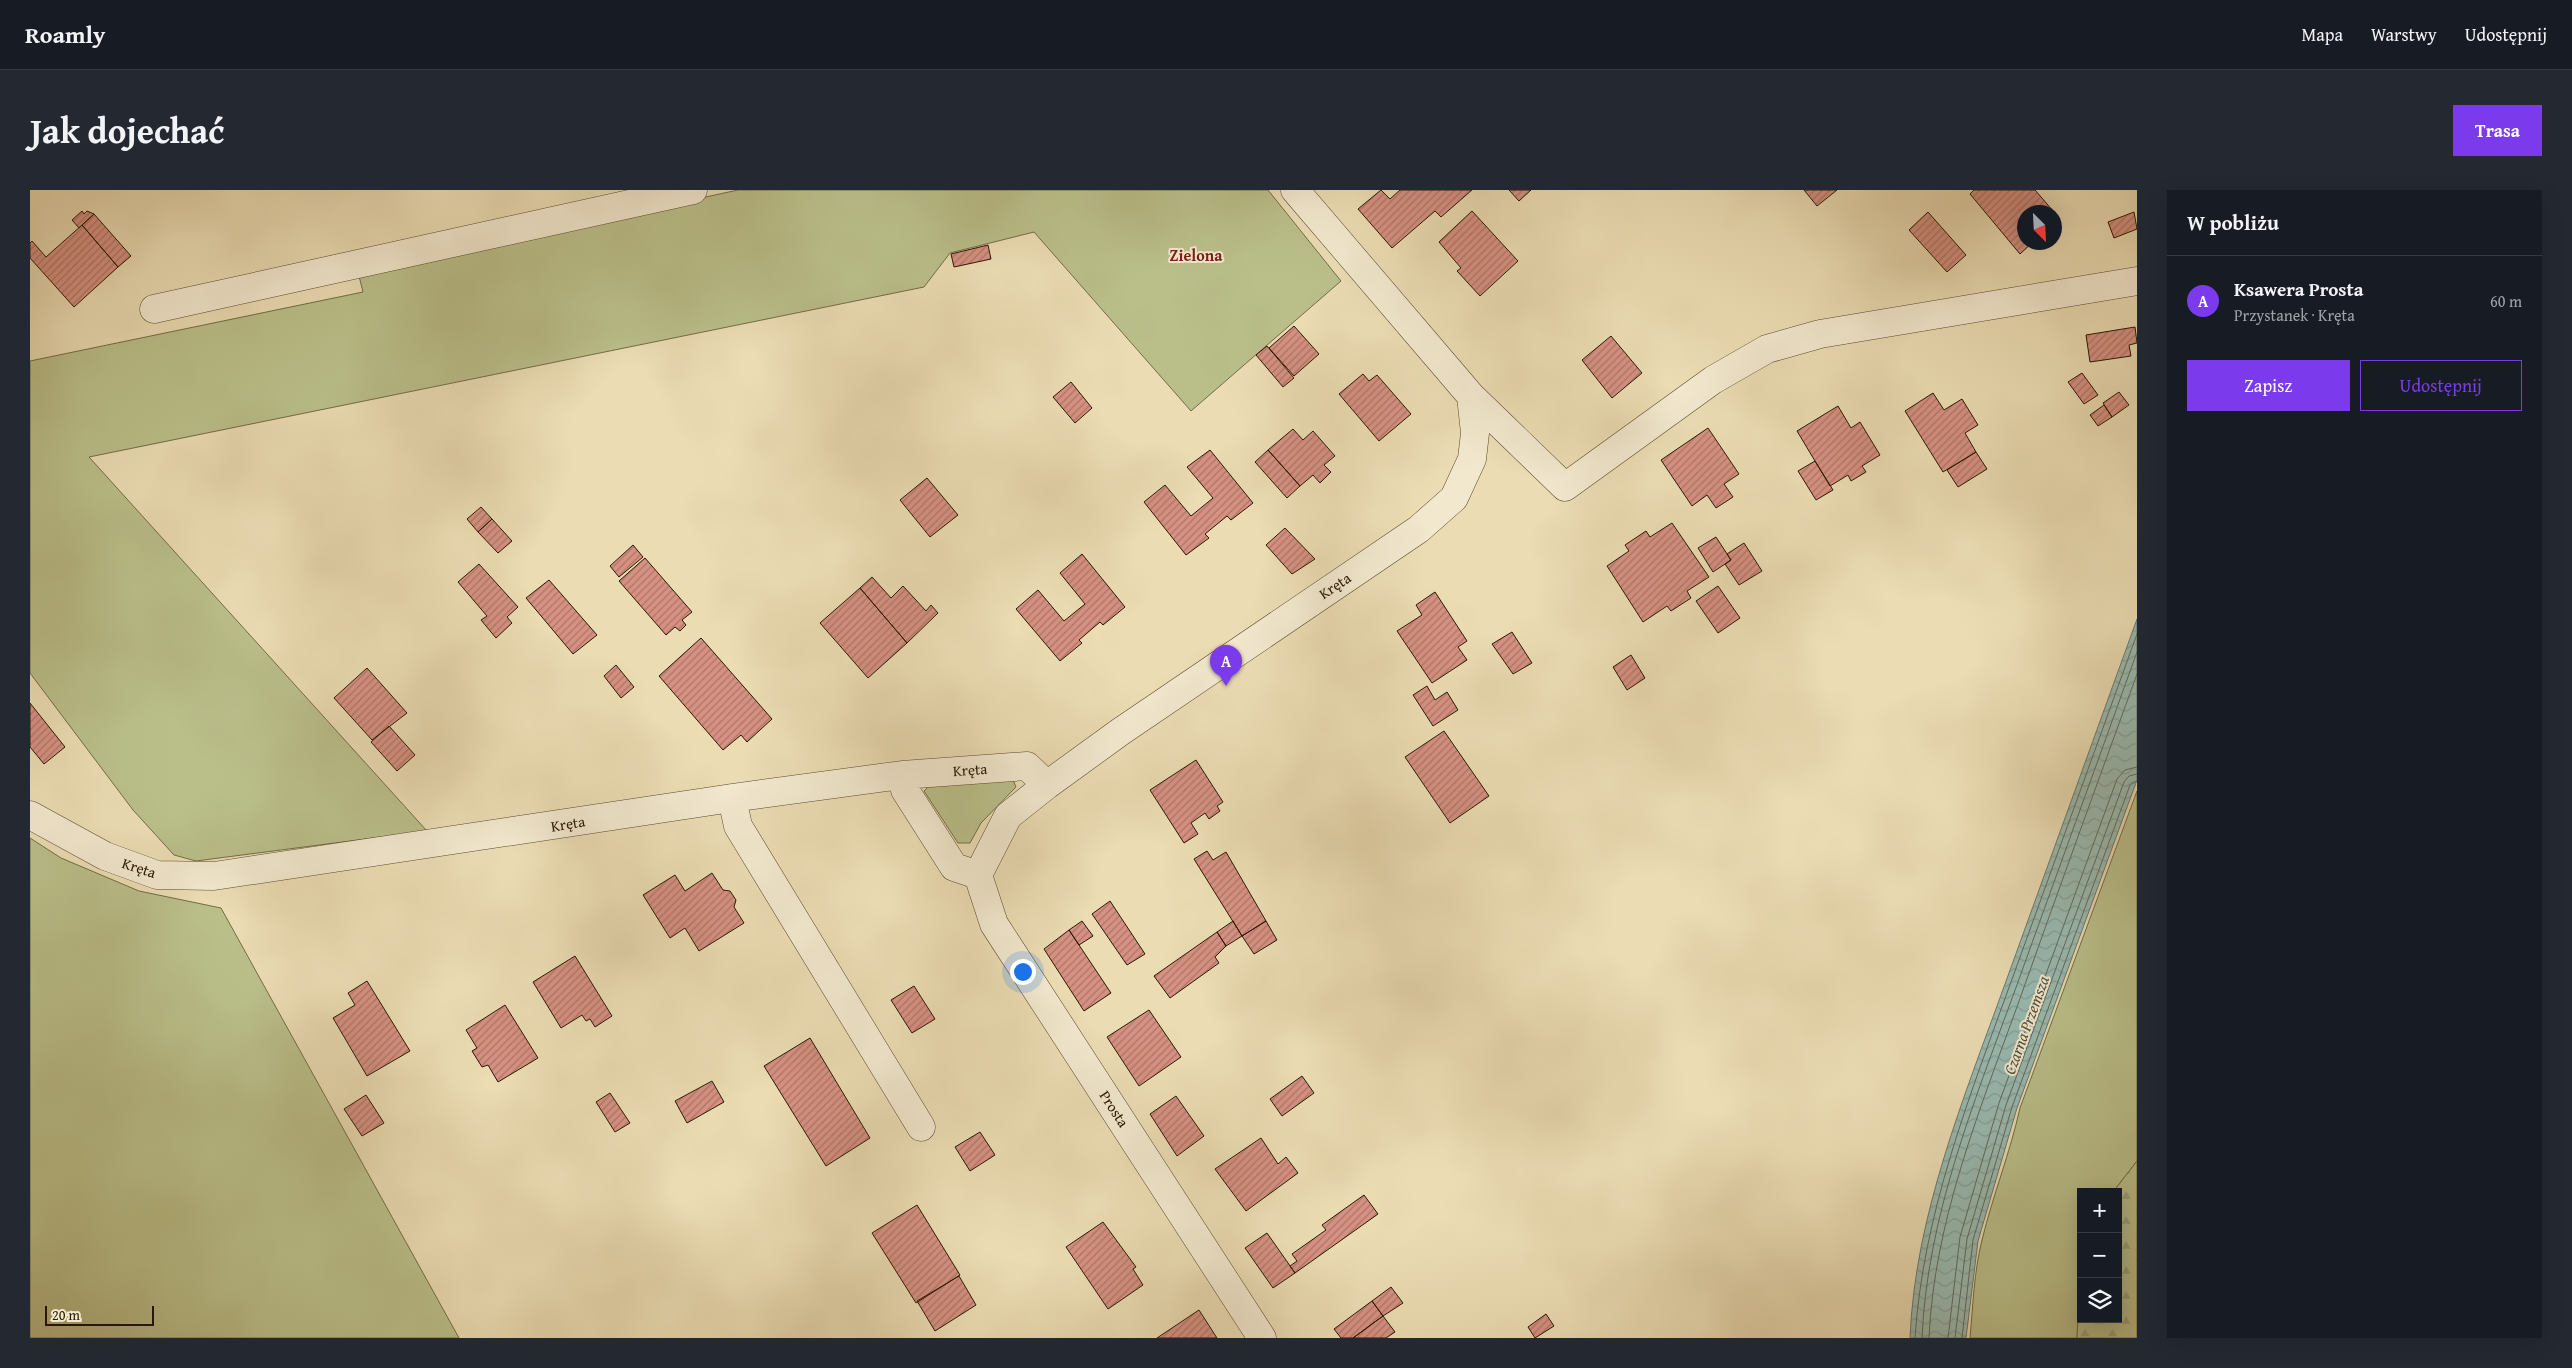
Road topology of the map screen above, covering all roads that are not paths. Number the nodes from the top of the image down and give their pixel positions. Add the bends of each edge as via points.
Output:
1 (693, 190) edge
2 (1295, 190) edge
3 (2137, 282) edge
4 (154, 309) dead end
5 (1471, 396) junction
6 (902, 774) junction
7 (1047, 785) junction
8 (732, 798) junction
9 (30, 815) edge
10 (978, 875) junction
11 (921, 1127) dead end
12 (1262, 1338) edge

1 - 4 street
2 - 5 street
3 - 5 street via 1820,334 1767,349 1713,380 1565,487
5 - 7 street, Kręta via 1475,433 1472,459 1454,498 1419,529
6 - 7 street, Kręta via 1027,766
6 - 8 street, Kręta
6 - 10 street via 905,790 954,867
7 - 10 street via 1008,816
8 - 9 street, Kręta via 214,876 157,875 105,856
8 - 11 street via 738,826
10 - 12 street, Prosta via 994,924

